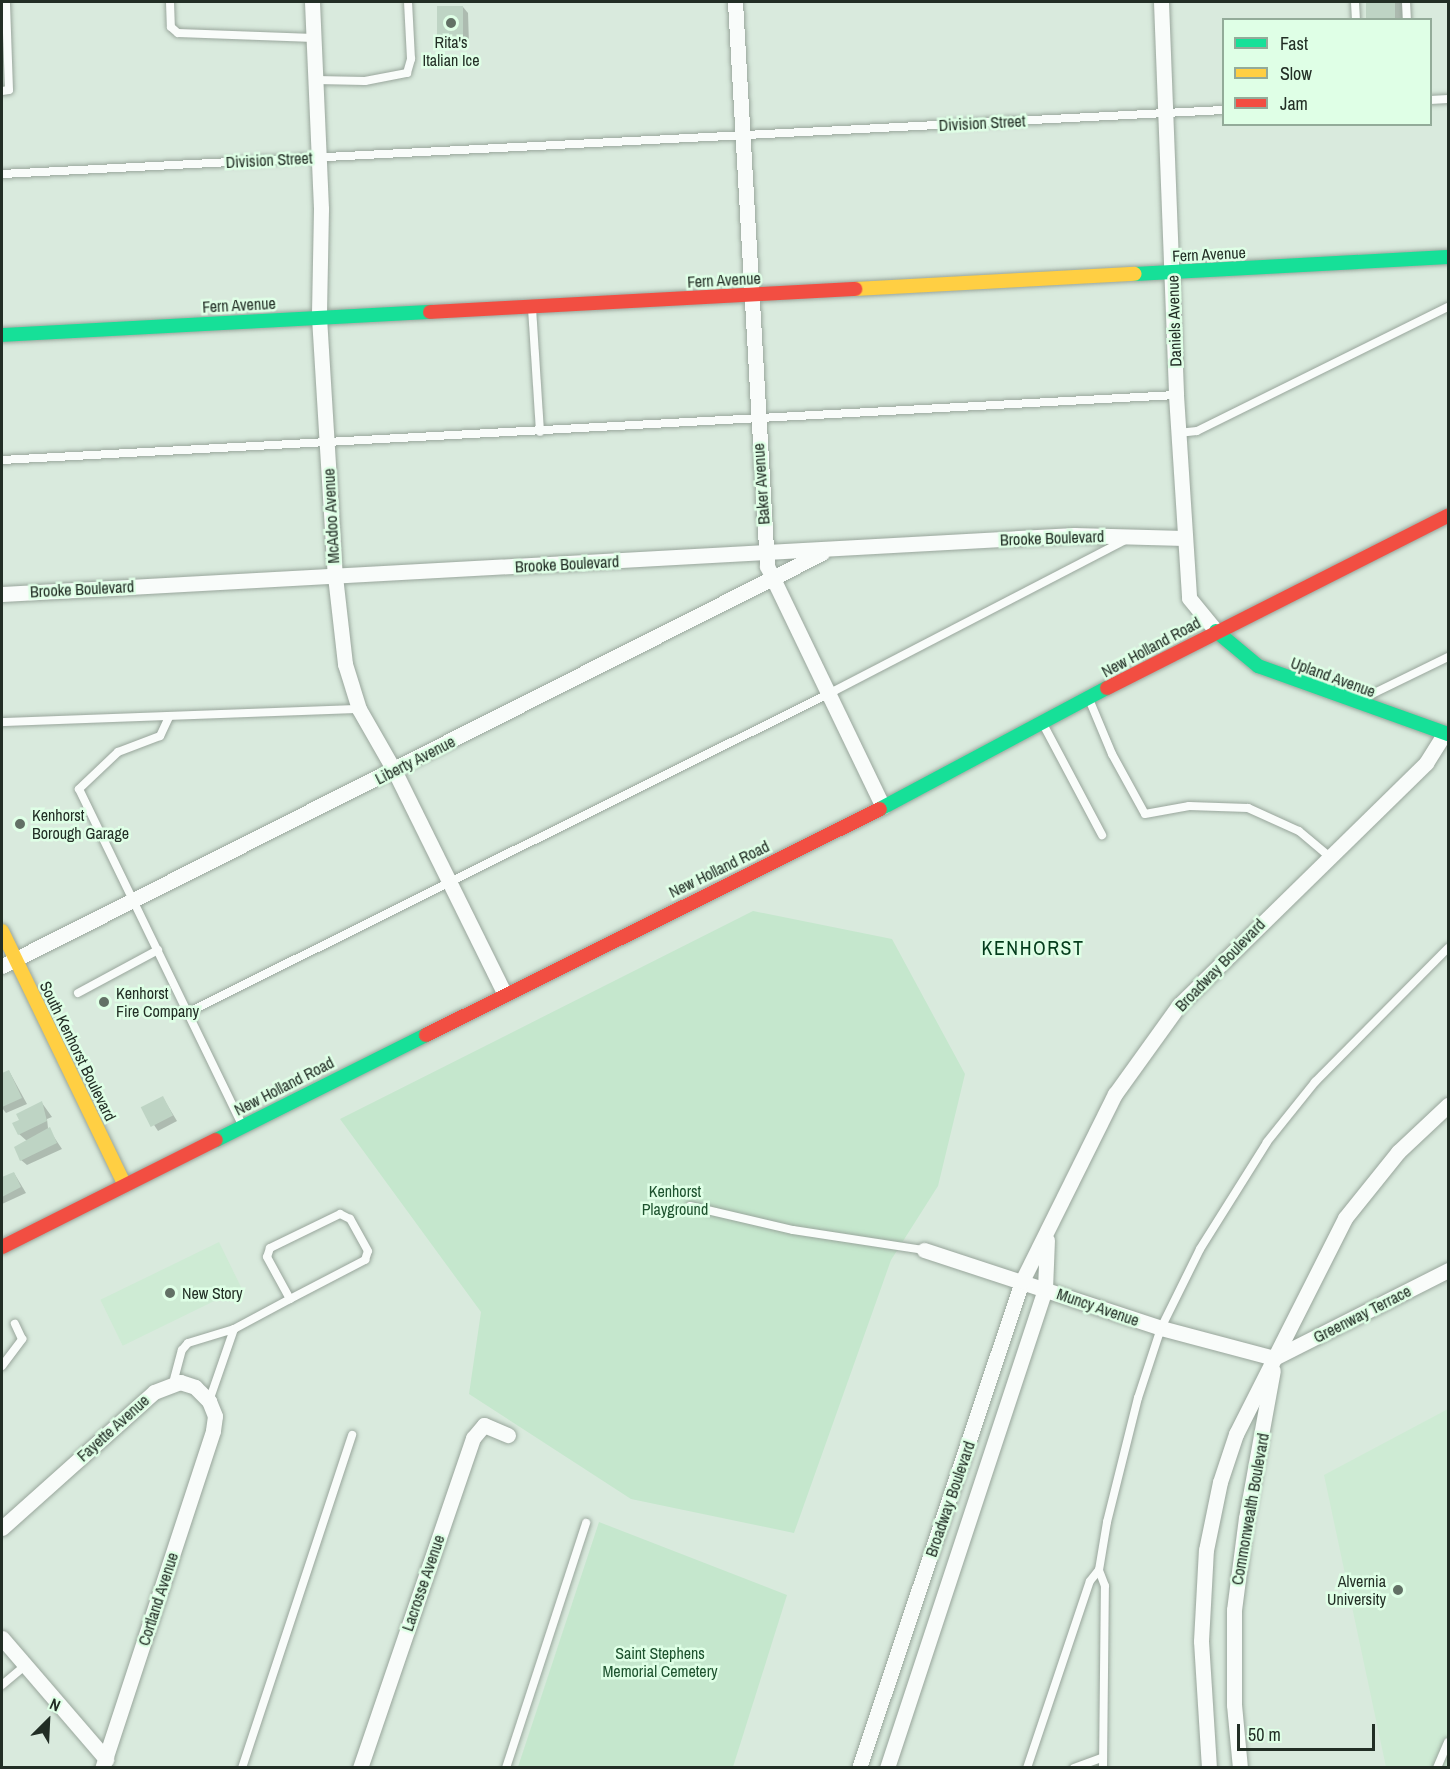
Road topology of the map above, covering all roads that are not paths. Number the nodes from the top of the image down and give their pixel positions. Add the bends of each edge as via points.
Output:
1 (6, 2) edge
2 (170, 2) edge
3 (312, 2) edge
4 (408, 2) edge
5 (735, 2) edge
6 (1161, 2) edge
7 (1355, 2) edge
8 (1406, 2) edge
9 (1356, 18) edge
10 (1407, 18) edge
11 (314, 38) junction
12 (316, 80) junction
13 (2, 91) edge
14 (1449, 99) edge
15 (1432, 100) edge
16 (1222, 110) edge
17 (1165, 113) junction
18 (741, 135) junction
19 (320, 157) junction
20 (2, 174) edge
21 (1449, 257) edge
22 (1172, 273) junction
23 (751, 295) junction
24 (532, 306) junction
25 (1449, 307) edge
26 (319, 317) junction
27 (2, 335) edge
28 (1176, 395) junction
29 (757, 420) junction
30 (540, 432) junction
31 (1178, 433) junction
32 (327, 443) junction
33 (2, 460) edge
34 (1449, 516) edge
35 (1132, 536) junction
36 (1184, 538) junction
37 (827, 550) junction
38 (766, 554) junction
39 (335, 576) junction
40 (771, 580) junction
41 (2, 594) edge
42 (1216, 631) junction
43 (1449, 657) edge
44 (827, 693) junction
45 (1089, 698) junction
46 (1355, 703) junction
47 (359, 709) junction
48 (169, 717) junction
49 (2, 722) edge
50 (1042, 723) junction
51 (1446, 734) edge
52 (394, 770) junction
53 (883, 807) junction
54 (1102, 835) dead end
55 (1329, 856) junction
56 (449, 882) junction
57 (133, 900) junction
58 (2, 931) edge
59 (1449, 948) edge
60 (158, 950) junction
61 (8, 963) edge
62 (78, 993) dead end
63 (504, 993) junction
64 (189, 1012) junction
65 (1449, 1105) edge
66 (243, 1125) junction
67 (125, 1185) junction
68 (690, 1206) dead end
69 (1047, 1234) junction
70 (4, 1241) edge
71 (924, 1250) joint
72 (1449, 1270) edge
73 (1022, 1281) junction
74 (1046, 1289) junction
75 (290, 1299) junction
76 (15, 1324) dead end
77 (1161, 1328) junction
78 (234, 1329) junction
79 (1274, 1358) junction
80 (2, 1366) edge
81 (173, 1383) junction
82 (209, 1401) junction
83 (352, 1435) dead end
84 (508, 1435) dead end
85 (586, 1523) dead end
86 (2, 1528) edge
87 (1099, 1570) junction
88 (2, 1638) edge
89 (25, 1666) junction
90 (2, 1685) edge
91 (1449, 1742) edge
92 (1101, 1758) junction
93 (104, 1763) edge
94 (242, 1767) edge
95 (360, 1767) edge
96 (506, 1767) edge
97 (860, 1767) edge
98 (887, 1767) edge
99 (1027, 1767) edge
100 (1074, 1767) edge
101 (1103, 1767) edge
102 (1209, 1767) edge
103 (1240, 1767) edge
104 (1437, 1767) edge

1 - 13 lane via 9,90
2 - 11 lane via 171,27 178,33
3 - 11 street, McAdoo Avenue
4 - 12 lane via 411,60 407,73 365,81
5 - 18 street, Baker Avenue
6 - 17 street, Daniels Avenue
7 - 9 lane
8 - 10 lane
11 - 12 street, McAdoo Avenue
12 - 19 street, McAdoo Avenue
14 - 15 lane
16 - 17 lane, Division Street
17 - 18 lane, Division Street
17 - 22 street, Daniels Avenue
18 - 19 lane, Division Street
18 - 23 street, Baker Avenue
19 - 20 lane, Division Street
19 - 26 street, McAdoo Avenue
21 - 22 street, Fern Avenue
22 - 23 street, Fern Avenue
22 - 28 street, Daniels Avenue
23 - 24 street, Fern Avenue
23 - 29 street, Baker Avenue
24 - 26 street, Fern Avenue
24 - 30 lane
25 - 31 lane via 1197,431
26 - 27 street, Fern Avenue
26 - 32 street, McAdoo Avenue
28 - 29 lane
28 - 31 street, Daniels Avenue
29 - 30 lane
29 - 38 street, Baker Avenue
30 - 32 lane
31 - 36 street, Daniels Avenue
32 - 33 lane
32 - 39 street, McAdoo Avenue
34 - 42 street, New Holland Road
35 - 36 street, Brooke Boulevard
35 - 37 street, Brooke Boulevard via 1074,535
35 - 44 lane, Brooke Boulevard
36 - 42 street, Daniels Avenue via 1189,598
37 - 38 street, Brooke Boulevard
37 - 40 street, Liberty Avenue
38 - 39 street, Brooke Boulevard
38 - 40 street, Baker Avenue
39 - 41 street, Brooke Boulevard
39 - 47 street, McAdoo Avenue via 341,643
40 - 44 street, Baker Avenue
40 - 52 street, Liberty Avenue
42 - 45 street, New Holland Road
42 - 46 street, Upland Avenue via 1258,666
43 - 46 lane
44 - 53 street, Baker Avenue
44 - 56 lane, Brooke Boulevard
45 - 50 street, New Holland Road
45 - 55 lane via 1112,754 1145,814 1189,806 1248,808 1299,831
46 - 51 street, Upland Avenue
47 - 48 lane
47 - 52 street, McAdoo Avenue
48 - 49 lane
48 - 57 lane via 160,736 118,752 79,789
50 - 53 street, New Holland Road
50 - 54 lane
51 - 55 street, Broadway Boulevard via 1426,763
52 - 56 street, McAdoo Avenue
52 - 57 street, Liberty Avenue
53 - 63 street, New Holland Road
55 - 69 street, Broadway Boulevard via 1201,982 1157,1033 1115,1094
56 - 63 street, McAdoo Avenue
56 - 64 lane, Brooke Boulevard
57 - 60 lane
57 - 61 street, Liberty Avenue
58 - 61 street, South Kenhorst Boulevard
59 - 77 lane via 1315,1082 1267,1142 1205,1240
60 - 62 lane
60 - 64 lane
61 - 67 street, South Kenhorst Boulevard
63 - 66 street, New Holland Road
64 - 66 lane
65 - 79 street, Commonwealth Boulevard via 1398,1152 1345,1218
66 - 67 street, New Holland Road
67 - 70 street, New Holland Road
68 - 71 lane via 793,1230
69 - 73 street, Broadway Boulevard
69 - 74 street, Broadway Boulevard
71 - 73 street, Muncy Avenue
72 - 79 street, Greenway Terrace
73 - 74 street, Muncy Avenue
73 - 97 street, Broadway Boulevard
74 - 77 street, Muncy Avenue
74 - 98 street, Broadway Boulevard
75 - 75 lane via 365,1260 368,1251 350,1219 340,1214 270,1248 267,1257
75 - 78 lane
76 - 80 lane via 22,1339
77 - 79 street, Muncy Avenue
77 - 87 lane via 1135,1409
78 - 81 lane via 188,1343
78 - 82 lane
79 - 102 street, Commonwealth Boulevard via 1236,1434 1220,1482 1206,1550 1201,1641
79 - 103 street, Commonwealth Boulevard via 1234,1610 1234,1705
81 - 82 street via 195,1387
81 - 86 street, Fayette Avenue via 154,1392
82 - 93 street, Cortland Avenue via 215,1416 213,1431
83 - 94 lane
84 - 95 street, Lacrosse Avenue via 484,1425 473,1438
85 - 96 lane
87 - 92 lane via 1105,1586
87 - 99 lane via 1089,1581
88 - 89 street
89 - 90 lane
89 - 93 street
91 - 104 lane
92 - 100 lane
92 - 101 lane

